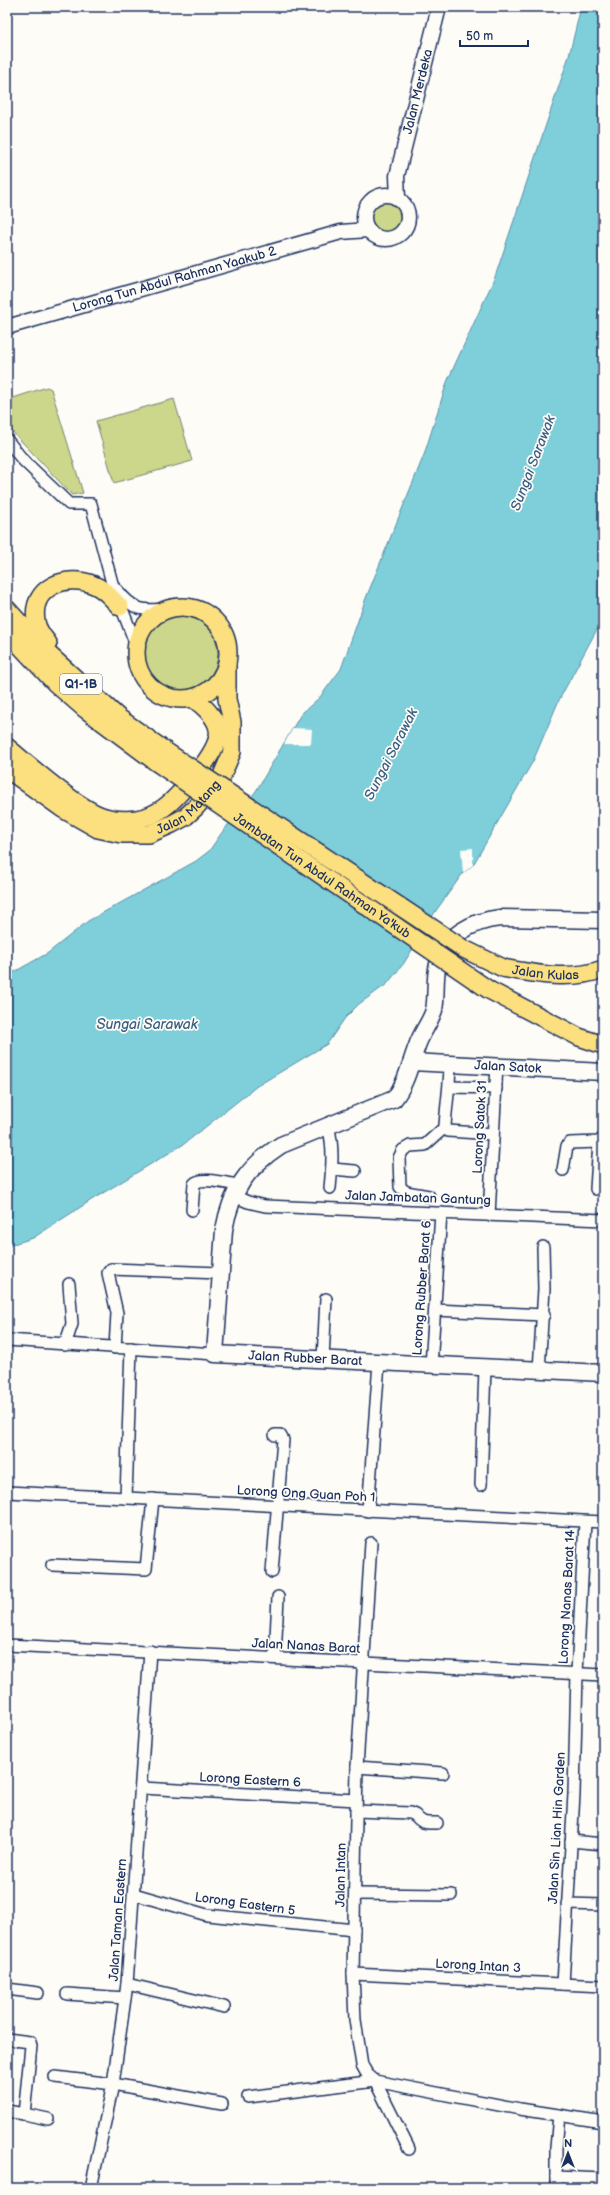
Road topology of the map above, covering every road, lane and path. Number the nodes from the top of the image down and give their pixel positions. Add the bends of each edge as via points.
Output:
1 (439, 7) edge
2 (397, 176) junction
3 (383, 196) junction
4 (398, 199) junction
5 (365, 213) junction
6 (368, 230) junction
7 (341, 232) junction
8 (7, 327) edge
9 (7, 440) edge
10 (112, 583) junction
11 (120, 607) junction
12 (7, 609) edge
13 (168, 609) junction
14 (7, 632) edge
15 (136, 645) junction
16 (226, 664) junction
17 (69, 672) junction
18 (192, 698) junction
19 (7, 747) edge
20 (160, 756) junction
21 (7, 769) edge
22 (602, 919) edge
23 (503, 968) joint
24 (598, 972) edge
25 (603, 1045) edge
26 (412, 1062) junction
27 (450, 1063) junction
28 (497, 1065) junction
29 (603, 1072) edge
30 (450, 1087) junction
31 (496, 1088) junction
32 (328, 1126) junction
33 (445, 1127) junction
34 (494, 1134) junction
35 (601, 1140) edge
36 (332, 1169) junction
37 (562, 1170) dead end
38 (355, 1171) dead end
39 (330, 1188) dead end
40 (596, 1189) dead end
41 (236, 1191) junction
42 (429, 1196) dead end
43 (192, 1210) dead end
44 (441, 1213) junction
45 (489, 1215) junction
46 (603, 1220) edge
47 (543, 1247) dead end
48 (220, 1273) junction
49 (69, 1284) dead end
50 (326, 1299) dead end
51 (435, 1310) junction
52 (544, 1315) junction
53 (7, 1340) edge
54 (65, 1345) junction
55 (115, 1348) junction
56 (130, 1348) junction
57 (215, 1354) junction
58 (323, 1359) junction
59 (379, 1363) junction
60 (431, 1366) junction
61 (484, 1368) junction
62 (540, 1370) junction
63 (603, 1373) edge
64 (275, 1435) dead end
65 (481, 1486) dead end
66 (7, 1492) edge
67 (126, 1498) junction
68 (153, 1499) junction
69 (278, 1507) junction
70 (368, 1511) junction
71 (585, 1522) junction
72 (603, 1522) edge
73 (371, 1543) dead end
74 (52, 1565) dead end
75 (272, 1572) dead end
76 (278, 1597) dead end
77 (7, 1645) edge
78 (150, 1651) junction
79 (275, 1658) junction
80 (364, 1663) junction
81 (577, 1673) junction
82 (603, 1675) edge
83 (357, 1767) junction
84 (443, 1772) dead end
85 (142, 1788) junction
86 (356, 1800) junction
87 (356, 1811) junction
88 (437, 1823) dead end
89 (571, 1842) junction
90 (603, 1844) edge
91 (134, 1894) junction
92 (356, 1894) junction
93 (451, 1895) dead end
94 (567, 1904) junction
95 (603, 1905) edge
96 (354, 1930) junction
97 (353, 1974) junction
98 (127, 1984) junction
99 (562, 1984) junction
100 (603, 1986) edge
101 (7, 1989) edge
102 (38, 1993) dead end
103 (67, 1994) dead end
104 (125, 1998) junction
105 (224, 2007) dead end
106 (7, 2039) edge
107 (55, 2077) dead end
108 (375, 2081) junction
109 (113, 2084) junction
110 (248, 2097) dead end
111 (222, 2104) dead end
112 (7, 2111) edge
113 (24, 2114) junction
114 (559, 2115) junction
115 (48, 2119) dead end
116 (603, 2122) edge
117 (409, 2149) dead end
118 (603, 2179) edge
119 (556, 2183) edge
120 (91, 2188) edge

1 - 2 street, Jalan Merdeka
2 - 3 street
2 - 4 street
3 - 4 street
3 - 5 street via 371,201
4 - 6 street via 406,208 408,215 405,229 393,238 381,238
5 - 6 street
5 - 7 street
6 - 7 street
7 - 8 street, Lorong Tun Abdul Rahman Yaakub 2
9 - 10 street via 22,459 69,504 91,504
10 - 11 street
10 - 13 street via 127,602 136,608 146,611
11 - 15 street
11 - 17 main road via 95,585 69,580 47,588 37,599 36,622 42,636
12 - 17 main road, Q1-1B via 45,651
13 - 15 main road via 159,612 147,622
13 - 16 main road via 187,607 204,612 211,618 225,637 228,655
14 - 20 main road via 54,683 85,709
15 - 18 main road via 140,672 149,686 156,692 173,698
16 - 18 main road via 214,685
16 - 21 main road, Jalan Matang via 227,699 232,722 232,752 220,780 195,808 172,824 149,834 120,834 98,829 63,809
17 - 20 main road, Q1-1B
18 - 19 main road, Jalan Matang via 204,705 209,712 218,736 208,759 177,797 156,814 142,820 107,818 85,808
20 - 23 main road, Jambatan Tun Abdul Rahman Ya'kub, bridge via 464,949
20 - 25 main road, Jambatan Tun Abdul Rahman Ya'kub, bridge via 489,990 579,1037
22 - 26 main road via 500,918 484,920 458,934 445,947 438,964 434,1009
23 - 24 main road, Jalan Kulas via 536,974
26 - 27 main road, Jalan Satok
26 - 32 main road via 394,1099
27 - 28 main road, Jalan Satok
27 - 30 street
28 - 29 main road, Jalan Satok
28 - 31 street, Lorong Satok 31
30 - 31 street
30 - 33 street via 447,1093
31 - 34 street, Lorong Satok 31
32 - 36 street
32 - 41 main road via 281,1145 267,1154 249,1171
33 - 34 street via 448,1131
33 - 42 street via 425,1144 410,1146 403,1150 398,1158 400,1187 406,1192
34 - 45 street, Lorong Satok 31
35 - 37 street via 570,1143 567,1146
35 - 40 street
36 - 38 street
36 - 39 street
41 - 43 street, Jalan Jambatan Gantung via 203,1180 196,1181
41 - 44 street, Jalan Jambatan Gantung via 248,1202 265,1206
41 - 48 main road via 226,1219
44 - 45 street, Jalan Jambatan Gantung
44 - 51 street, Lorong Rubber Barat 6
45 - 46 street, Jalan Jambatan Gantung
47 - 52 street
48 - 55 street via 110,1269 108,1274 117,1313
48 - 57 main road
49 - 54 street via 72,1324
50 - 58 street
51 - 52 street
51 - 60 street, Lorong Rubber Barat 6
52 - 62 street
53 - 54 street, Jalan Rubber Barat
54 - 55 street, Jalan Rubber Barat
55 - 56 street, Jalan Rubber Barat
56 - 57 street, Jalan Rubber Barat
56 - 67 street
57 - 58 main road, Jalan Rubber Barat
58 - 59 main road, Jalan Rubber Barat
59 - 60 main road, Jalan Rubber Barat
59 - 70 street
60 - 61 main road, Jalan Rubber Barat
61 - 62 main road, Jalan Rubber Barat
61 - 65 street
62 - 63 main road, Jalan Rubber Barat
64 - 69 street via 282,1437 283,1440
66 - 67 street, Lorong Ong Guan Poh 1
67 - 68 street, Lorong Ong Guan Poh 1
68 - 69 street, Lorong Ong Guan Poh 1
68 - 74 street via 146,1568
69 - 70 street, Lorong Ong Guan Poh 1
69 - 75 street
70 - 71 street, Lorong Ong Guan Poh 1
71 - 72 street, Lorong Ong Guan Poh 1
71 - 81 street, Lorong Nanas Barat 14
73 - 80 street, Jalan Intan
76 - 79 street
77 - 78 street, Jalan Nanas Barat
78 - 79 street, Jalan Nanas Barat
78 - 85 street, Jalan Taman Eastern
79 - 80 street, Jalan Nanas Barat
80 - 81 street, Jalan Nanas Barat
80 - 83 street, Jalan Intan
81 - 82 street, Jalan Nanas Barat
81 - 89 street, Jalan Sin Lian Hin Garden
83 - 84 street
83 - 86 street, Jalan Intan
85 - 86 street, Lorong Eastern 6
85 - 91 street, Jalan Taman Eastern
86 - 87 street, Jalan Intan
87 - 88 street via 410,1814 425,1824
87 - 92 street, Jalan Intan
89 - 90 street
89 - 94 street, Jalan Sin Lian Hin Garden
91 - 96 street, Lorong Eastern 5 via 207,1915
91 - 98 street, Jalan Taman Eastern
92 - 93 street
92 - 96 street, Jalan Intan
94 - 95 street
94 - 99 street, Jalan Sin Lian Hin Garden
96 - 97 street, Jalan Intan
97 - 99 street, Lorong Intan 3
97 - 108 street, Jalan Intan via 355,2020 362,2066
98 - 104 street, Jalan Taman Eastern
98 - 105 street
99 - 100 street, Lorong Intan 3
101 - 102 street
103 - 104 street
104 - 109 street, Jalan Taman Eastern
106 - 113 street via 30,2042
107 - 109 street
108 - 110 street
108 - 114 street
108 - 117 street, Jalan Intan
109 - 111 street
109 - 120 street, Jalan Taman Eastern
112 - 113 street
113 - 115 street
114 - 116 street
114 - 119 street
118 - 119 street

